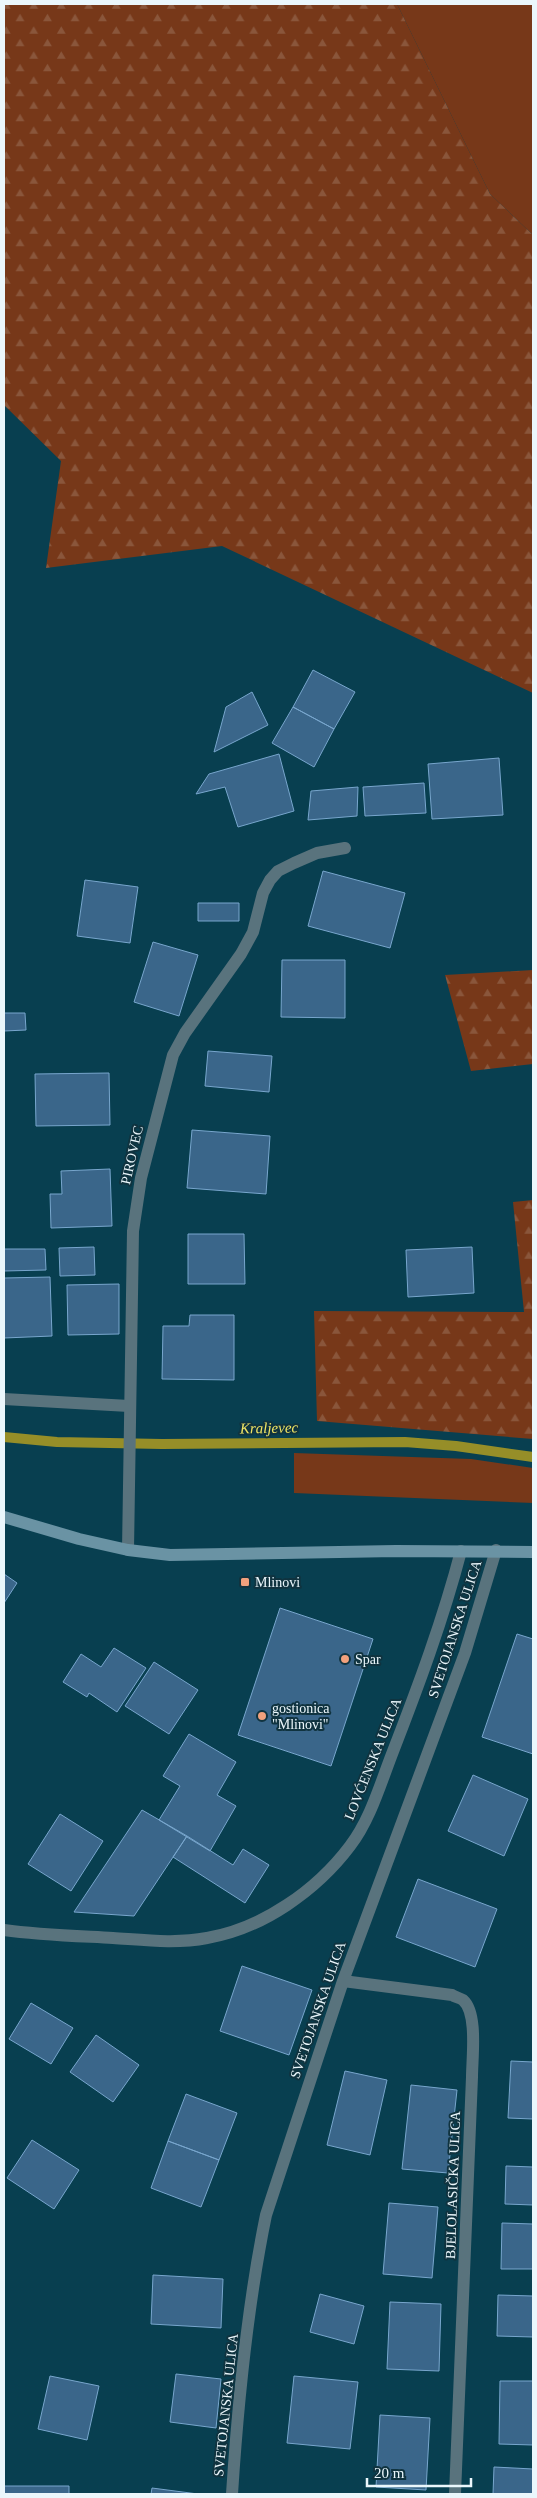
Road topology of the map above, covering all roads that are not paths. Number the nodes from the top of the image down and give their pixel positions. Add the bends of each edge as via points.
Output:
1 (344, 848) dead end
2 (4, 1399) edge
3 (130, 1406) junction
4 (4, 1517) edge
5 (128, 1550) junction
6 (496, 1550) junction
7 (461, 1551) junction
8 (533, 1552) edge
9 (4, 1930) edge
10 (343, 1981) junction
11 (232, 2494) edge
12 (455, 2494) edge

1 - 3 street, PIROVEC via 294,863 278,871 270,880 249,940 173,1055 136,1206
2 - 3 street
3 - 5 street, PIROVEC
4 - 5 main road
5 - 7 main road via 170,1555
6 - 7 main road
6 - 8 main road
6 - 10 street, SVETOJANSKA ULICA via 465,1653
7 - 9 street, LOVĆENSKA ULICA via 445,1610 372,1805 351,1846 309,1889 255,1922 207,1938 146,1940
10 - 11 street, SVETOJANSKA ULICA via 266,2216 242,2378
10 - 12 street, BJELOLASIČKA ULICA via 452,1995 469,2009 472,2077

